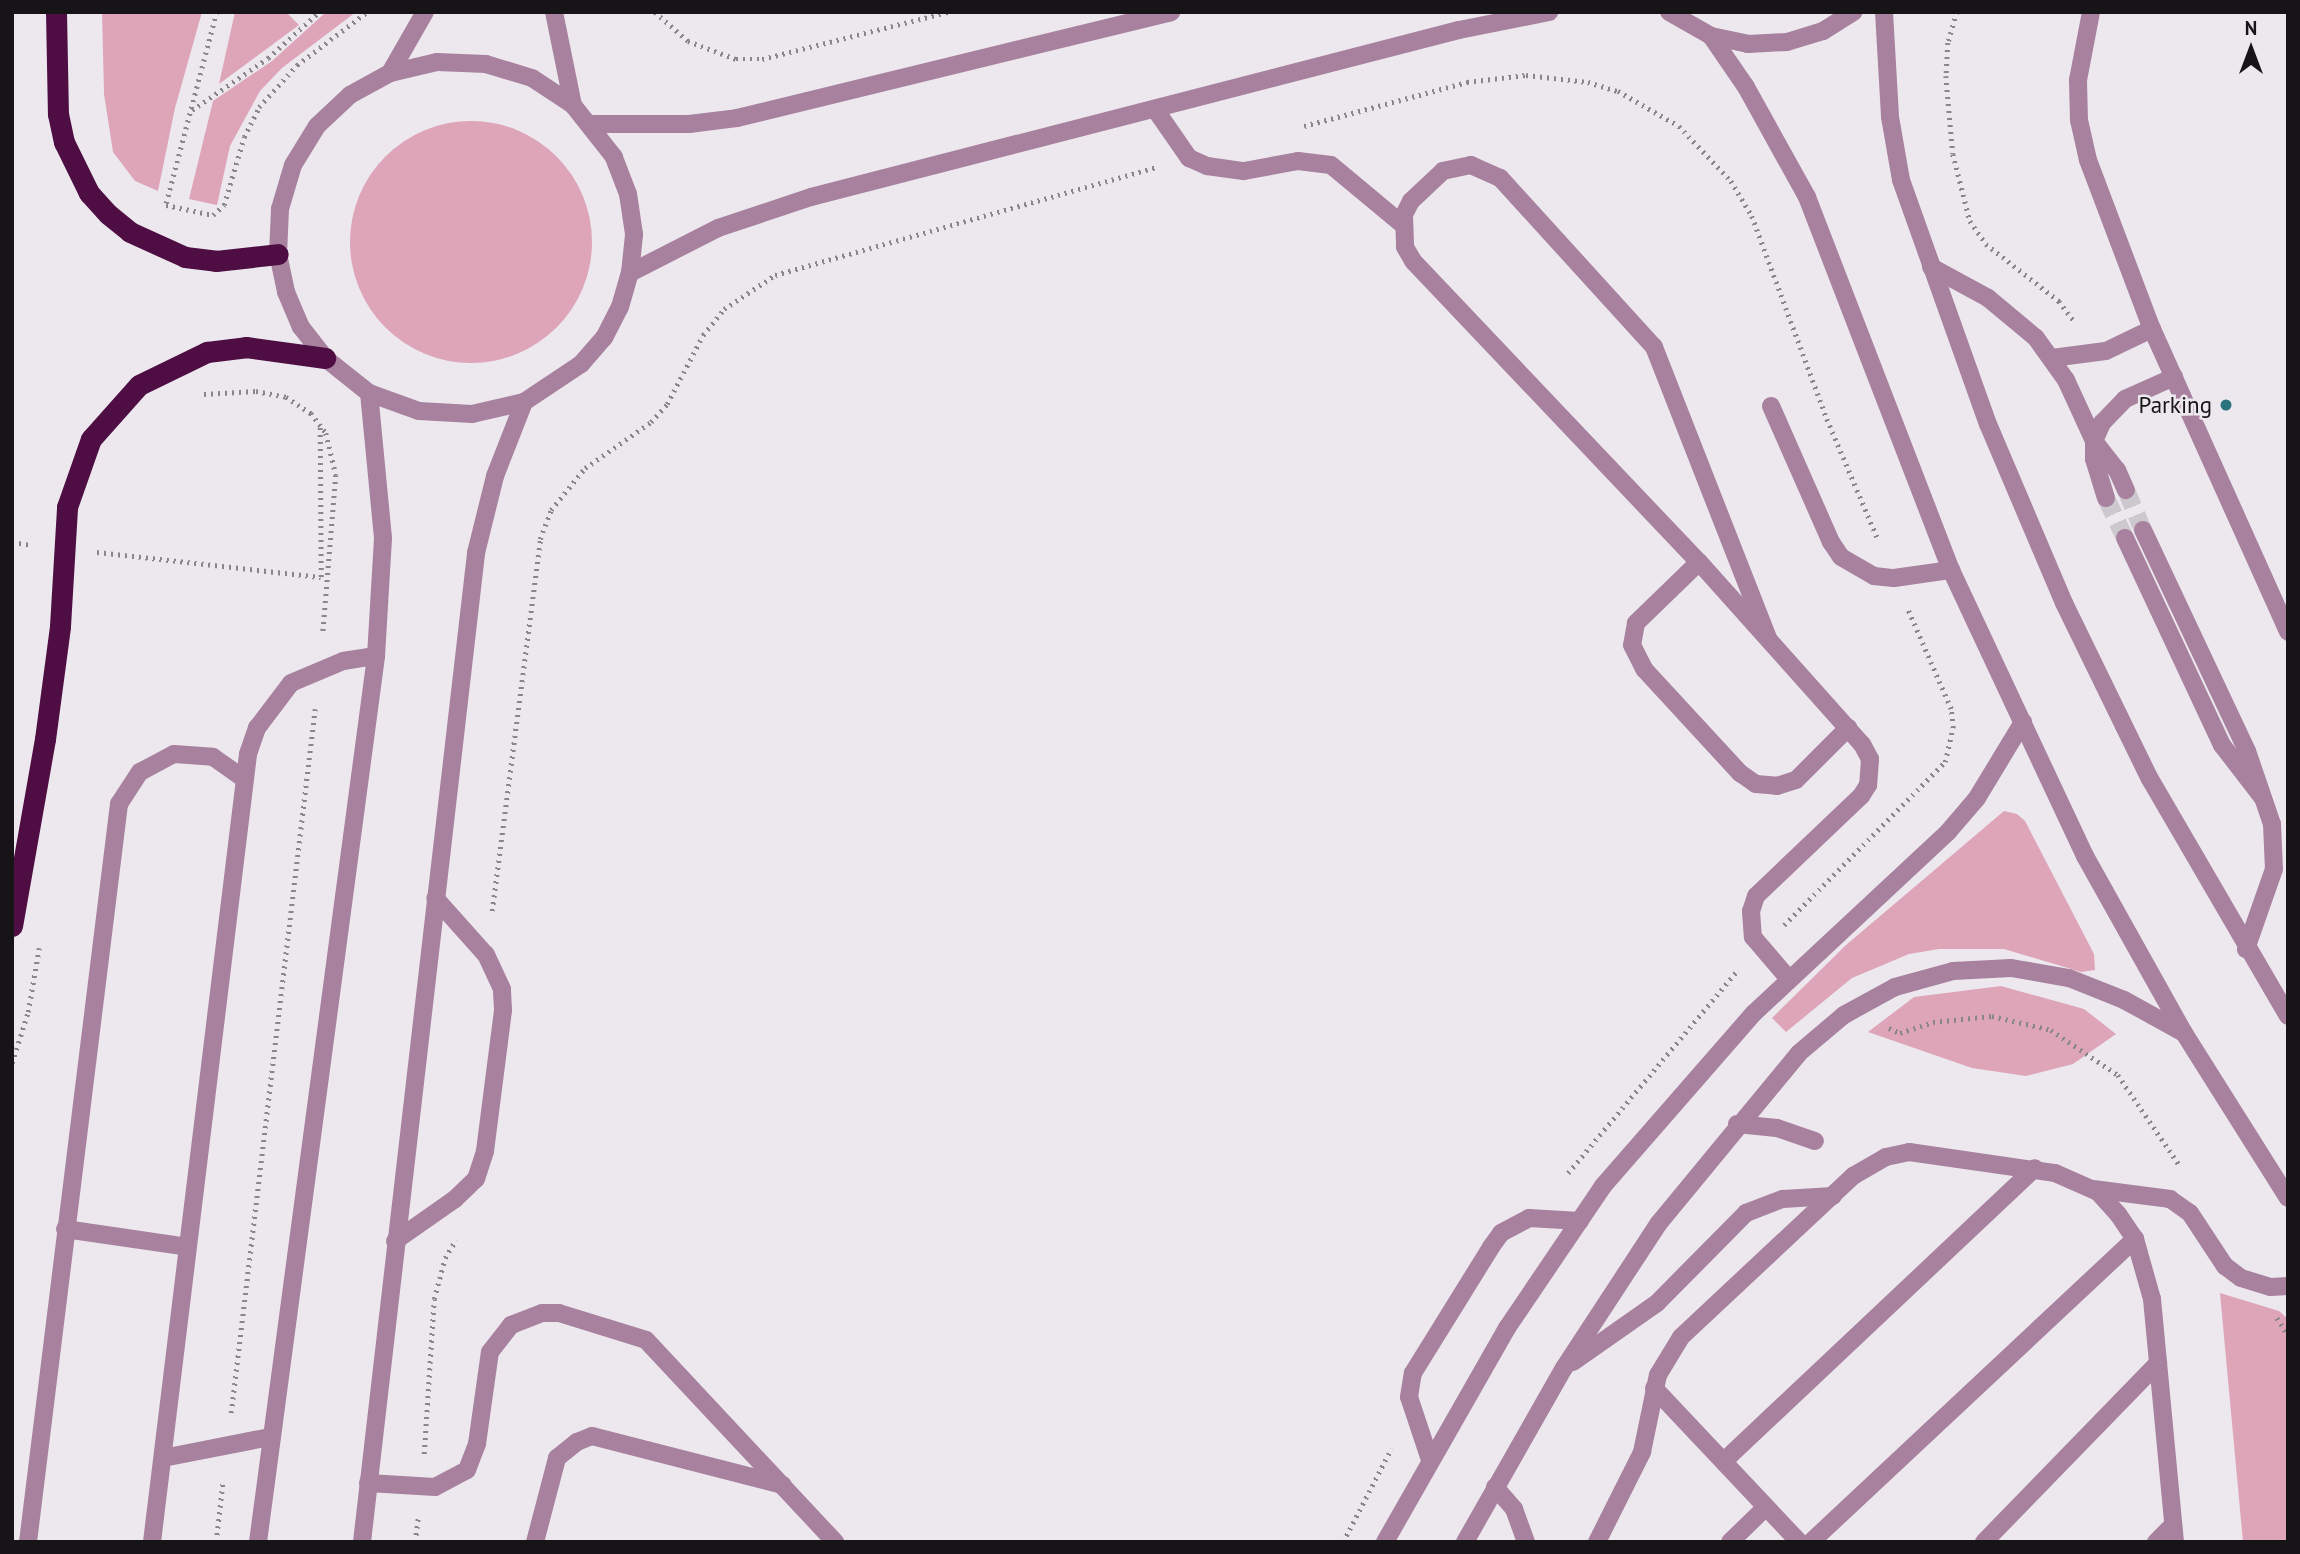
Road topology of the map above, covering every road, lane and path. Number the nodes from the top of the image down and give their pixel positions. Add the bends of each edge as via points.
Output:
1 (56, 12) edge
2 (217, 12) edge
3 (319, 12) edge
4 (367, 12) edge
5 (425, 12) edge
6 (554, 12) edge
7 (655, 12) edge
8 (948, 12) edge
9 (1171, 12) edge
10 (1549, 12) edge
11 (1669, 12) edge
12 (1854, 12) edge
13 (1884, 12) edge
14 (2091, 12) edge
15 (1711, 36) junction
16 (390, 73) junction
17 (573, 105) junction
18 (1155, 109) junction
19 (191, 110) junction
20 (592, 124) junction
21 (1294, 129) dead end
22 (1189, 158) junction
23 (1403, 225) junction
24 (278, 254) junction
25 (1931, 267) junction
26 (630, 274) junction
27 (2152, 329) junction
28 (325, 358) junction
29 (2052, 358) junction
30 (2174, 377) junction
31 (369, 393) junction
32 (524, 402) junction
33 (1771, 406) dead end
34 (320, 424) dead end
35 (2094, 441) junction
36 (2126, 490) tunnel mouth
37 (2106, 498) tunnel mouth
38 (2143, 530) tunnel mouth
39 (2125, 538) tunnel mouth
40 (12, 542) edge
41 (39, 545) dead end
42 (93, 551) dead end
43 (1699, 562) junction
44 (1951, 570) junction
45 (1894, 578) junction
46 (2288, 632) edge
47 (1768, 639) junction
48 (376, 656) junction
49 (2023, 722) junction
50 (1848, 728) junction
51 (244, 779) junction
52 (2264, 799) junction
53 (435, 898) junction
54 (494, 919) dead end
55 (12, 926) edge
56 (1760, 949) junction
57 (2246, 949) junction
58 (1788, 978) junction
59 (2288, 1016) edge
60 (2184, 1033) junction
61 (1737, 1124) junction
62 (1815, 1141) dead end
63 (2035, 1168) junction
64 (2093, 1189) junction
65 (1832, 1196) junction
66 (2288, 1198) edge
67 (1542, 1217) junction
68 (1580, 1221) junction
69 (65, 1229) junction
70 (458, 1237) dead end
71 (2135, 1239) junction
72 (395, 1241) junction
73 (188, 1247) junction
74 (2288, 1286) edge
75 (2158, 1363) junction
76 (1564, 1368) junction
77 (1654, 1388) junction
78 (1411, 1410) junction
79 (270, 1437) junction
80 (1429, 1457) junction
81 (163, 1458) junction
82 (1724, 1461) junction
83 (368, 1483) junction
84 (783, 1485) junction
85 (422, 1487) junction
86 (1495, 1487) junction
87 (1766, 1507) junction
88 (2174, 1533) edge
89 (28, 1542) edge
90 (152, 1542) edge
91 (258, 1542) edge
92 (362, 1542) edge
93 (415, 1542) edge
94 (535, 1542) edge
95 (835, 1542) edge
96 (1343, 1542) edge
97 (1385, 1542) edge
98 (1465, 1542) edge
99 (1526, 1542) edge
100 (1597, 1542) edge
101 (1730, 1542) edge
102 (1799, 1542) edge
103 (1811, 1542) edge
104 (1984, 1542) edge
105 (2156, 1542) edge

1 - 24 highway via 58,114 64,142 84,185 108,214 130,232 185,257 226,261
2 - 19 path
3 - 19 path via 268,58
4 - 19 path via 297,65 259,107 244,137 224,205 213,215 166,205
5 - 16 street
6 - 17 street
7 - 8 path via 688,41 736,59 762,59
9 - 20 street via 737,118 677,125
10 - 18 street via 1459,30
11 - 15 street
12 - 15 street via 1823,31 1787,42 1748,44
13 - 25 street via 1889,117 1902,180
14 - 27 street via 2078,80 2078,120 2102,204
15 - 44 street via 1746,87 1807,197
16 - 17 street via 437,62 486,64 532,78
16 - 24 street via 350,95 317,126 293,165 280,209
17 - 20 street
18 - 22 street
18 - 26 street via 764,210 718,228
20 - 26 street via 614,157 628,194 634,234
21 - 45 path via 1467,82 1526,75 1588,82 1618,91 1679,126 1731,181 1752,216 1827,419
22 - 23 street via 1225,171 1298,161 1331,164
22 - 54 path via 775,275 724,309 698,345 667,404 651,422 584,468 551,510 540,539 491,908
23 - 43 street via 1405,247 1413,261
23 - 47 street via 1411,201 1443,171 1471,165 1487,169 1641,329 1663,365
24 - 28 street via 286,292 301,327
25 - 29 street via 2014,316
25 - 57 street via 1988,424 2064,603 2150,779
26 - 32 street via 604,338 572,371
27 - 29 street via 2106,351
27 - 30 street
28 - 31 street
28 - 55 highway via 246,347 207,352 139,385 91,439 67,508 60,626 46,739
29 - 35 street
30 - 35 street via 2125,399 2102,423
30 - 46 street
31 - 32 street via 419,411 472,414
31 - 48 street via 383,538
32 - 53 street via 495,476 476,553
33 - 45 street via 1830,542 1854,568
34 - 42 path via 321,577
35 - 36 street
35 - 37 street via 2098,480
38 - 52 street via 2247,751
39 - 52 street via 2222,745
40 - 41 path
43 - 47 street
43 - 50 street via 1636,623 1632,645 1644,669 1740,773 1756,784 1777,786 1796,780
44 - 45 street
44 - 49 street
45 - 56 path via 1951,709 1951,746 1935,776
47 - 50 street
48 - 51 street via 342,661 292,683 257,728
48 - 79 street
49 - 58 street via 1977,798 1948,832
49 - 60 street via 2085,856
50 - 56 street via 1870,759 1868,785 1756,896 1750,924
51 - 69 street via 213,757 174,754 140,772 119,804
51 - 73 street
52 - 57 street via 2276,846 2274,869
53 - 72 street
53 - 72 street via 486,956 502,989 503,1010 485,1151 476,1179
56 - 58 street
56 - 67 path via 1723,984 1580,1154
57 - 59 street
58 - 68 street via 1603,1186
60 - 61 street via 2124,1000 2069,978 2011,968 1952,971 1895,988 1844,1015 1799,1053
60 - 66 street
61 - 62 street via 1777,1128
61 - 76 street via 1659,1223
63 - 64 street
63 - 65 street via 1909,1152 1868,1165
63 - 82 street
64 - 71 street
64 - 74 street via 2170,1199 2190,1213 2225,1266 2241,1278 2271,1287
65 - 76 street via 1783,1199 1746,1213 1657,1303
65 - 77 street via 1681,1337
67 - 68 street
67 - 78 street via 1516,1222 1496,1240 1413,1373
68 - 80 street via 1507,1328
69 - 73 street
69 - 89 street
70 - 85 path via 445,1258 434,1299
71 - 75 street via 2152,1299
71 - 103 street
72 - 83 street
73 - 81 street
75 - 88 street
75 - 104 street
76 - 86 street
77 - 82 street
77 - 100 street via 1642,1452
78 - 80 street
78 - 96 path
79 - 81 street
79 - 91 street
80 - 97 street
81 - 90 street
82 - 87 street
83 - 85 street
83 - 92 street
84 - 85 street via 646,1340 559,1313 542,1313 511,1325 490,1352 477,1444 467,1470 453,1481
84 - 94 street via 592,1436 566,1448 557,1458
84 - 95 street
85 - 93 path
86 - 98 street
86 - 99 street via 1514,1510
87 - 101 street
87 - 102 street
88 - 105 street

